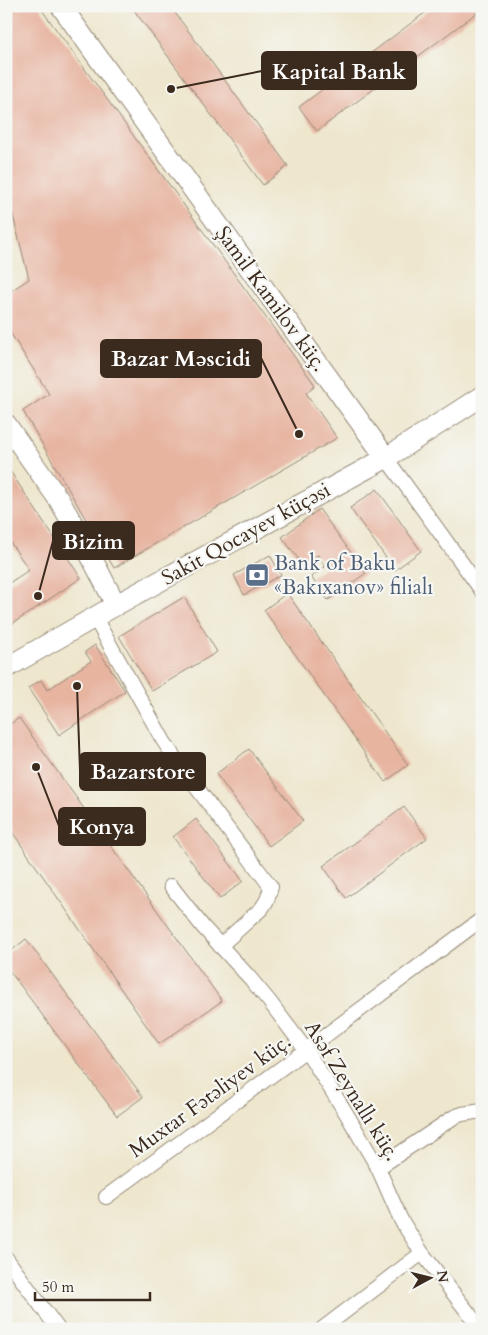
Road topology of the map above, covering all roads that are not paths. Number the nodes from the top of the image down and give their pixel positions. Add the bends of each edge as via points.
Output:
1 (61, 6) edge
2 (482, 396) edge
3 (6, 424) edge
4 (386, 458) junction
5 (482, 591) edge
6 (116, 605) junction
7 (95, 618) junction
8 (6, 668) edge
9 (171, 886) dead end
10 (482, 919) edge
11 (220, 946) junction
12 (306, 1050) junction
13 (482, 1111) edge
14 (378, 1168) junction
15 (106, 1197) dead end
16 (422, 1253) junction
17 (6, 1258) edge
18 (58, 1329) edge
19 (322, 1329) edge
20 (481, 1329) edge

1 - 4 street, Şamil Kamilov küç.
2 - 4 street, Sakit Qocayev küçəsi
3 - 6 street via 59,500
4 - 5 street, Şamil Kamilov küç.
4 - 6 street, Sakit Qocayev küçəsi
6 - 7 street, Sakit Qocayev küçəsi
7 - 8 street, Sakit Qocayev küçəsi
7 - 11 street via 176,760 271,887 262,908
9 - 11 street, Asəf Zeynallı küç.
10 - 12 street, Muxtar Fətəliyev küç.
11 - 12 street, Asəf Zeynallı küç. via 269,1001
12 - 14 street, Asəf Zeynallı küç.
12 - 15 street, Muxtar Fətəliyev küç.
13 - 14 street via 454,1117
14 - 16 street, Asəf Zeynallı küç. via 401,1220
16 - 19 street
16 - 20 street, Asəf Zeynallı küç.
17 - 18 street

